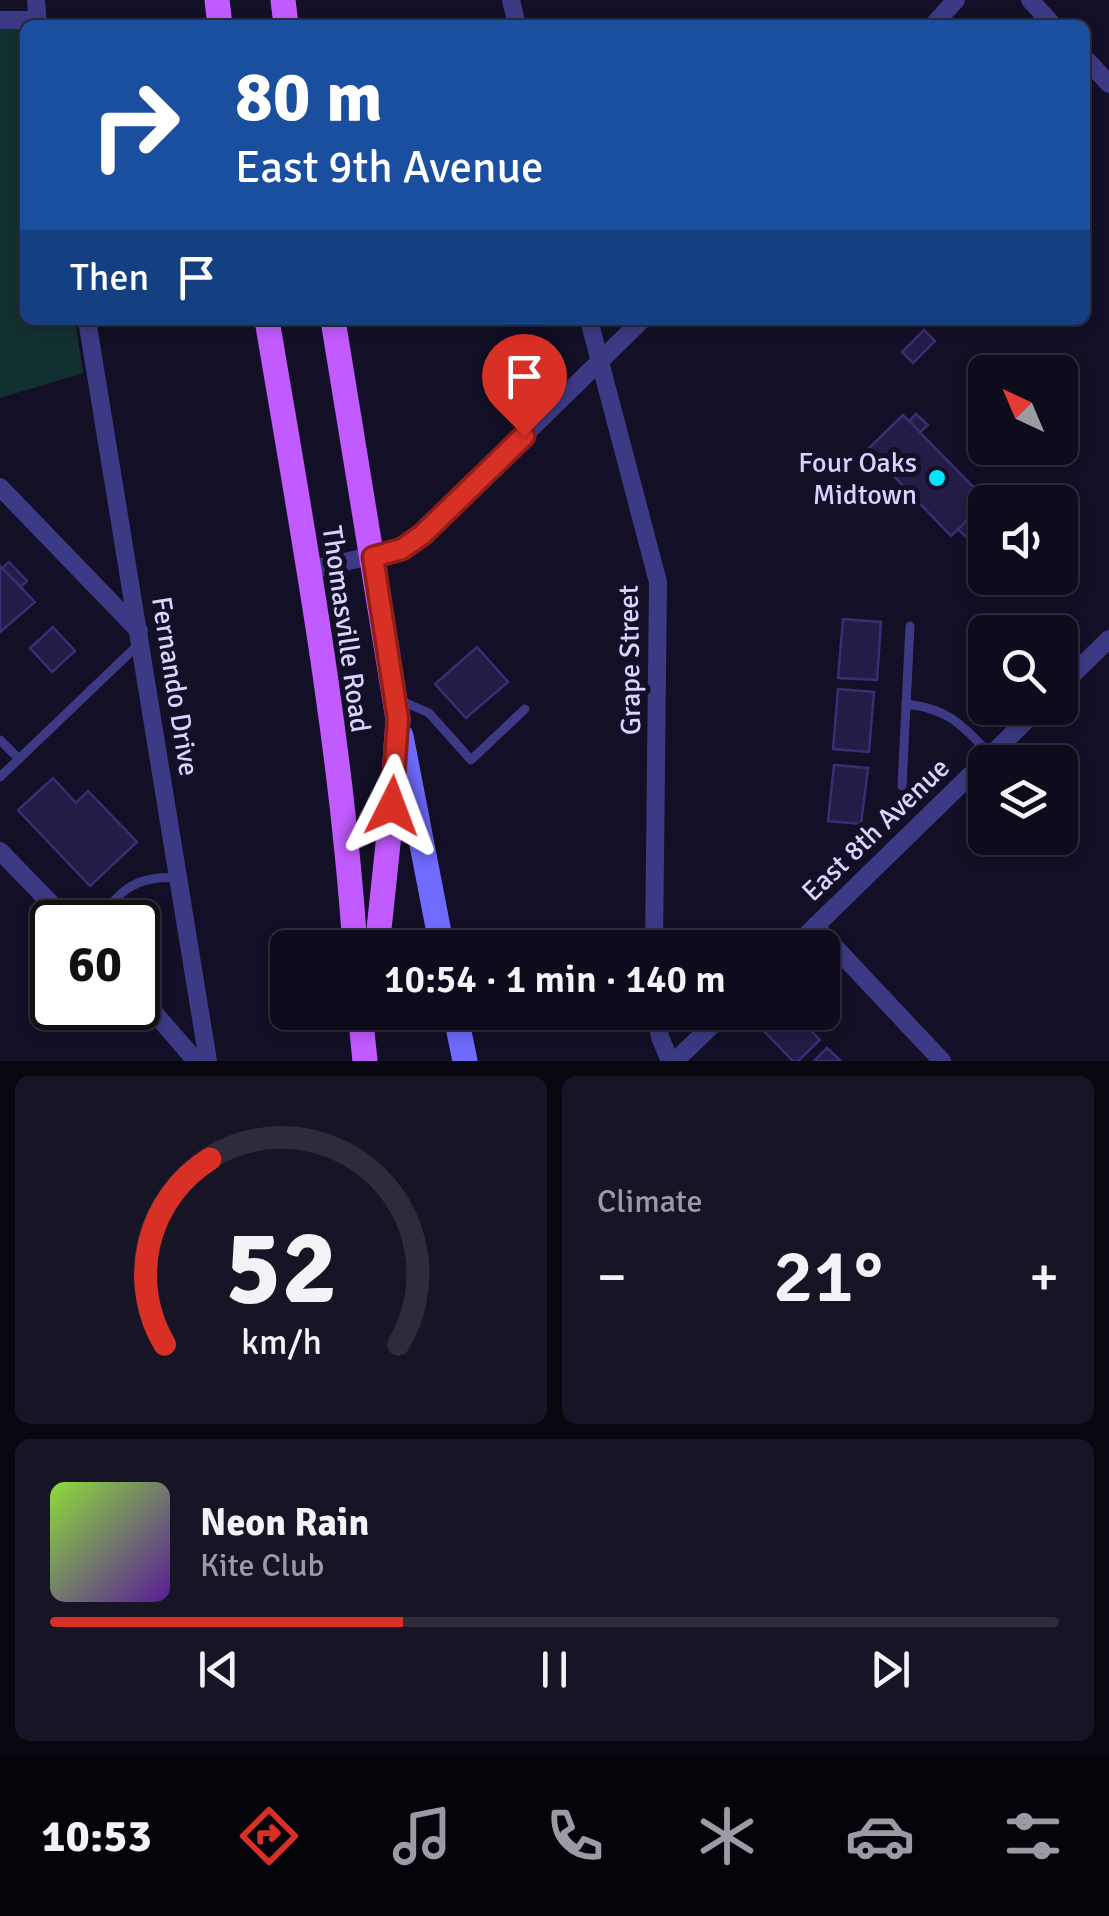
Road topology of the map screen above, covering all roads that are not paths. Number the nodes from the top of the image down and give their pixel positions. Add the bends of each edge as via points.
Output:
1 (956, 0) edge
2 (1030, 0) edge
3 (938, 20) edge
4 (1049, 20) edge
5 (1090, 63) edge
6 (1109, 84) edge
7 (88, 325) edge
8 (268, 325) edge
9 (333, 325) edge
10 (590, 325) edge
11 (637, 325) edge
12 (599, 362) junction
13 (0, 487) edge
14 (373, 557) junction
15 (309, 570) junction
16 (910, 626) dead end
17 (140, 636) junction
18 (1109, 639) edge
19 (1078, 669) edge
20 (906, 704) junction
21 (396, 708) junction
22 (525, 709) dead end
23 (1021, 725) edge
24 (0, 740) edge
25 (982, 745) edge
26 (1000, 745) edge
27 (19, 759) junction
28 (968, 776) edge
29 (0, 777) edge
30 (902, 786) dead end
31 (0, 851) edge
32 (179, 878) junction
33 (48, 900) edge
34 (117, 900) edge
35 (815, 926) junction
36 (354, 930) edge
37 (379, 930) edge
38 (439, 930) edge
39 (654, 930) edge
40 (811, 930) edge
41 (160, 1019) edge
42 (363, 1030) edge
43 (369, 1030) edge
44 (458, 1030) edge
45 (659, 1030) edge
46 (707, 1030) edge
47 (367, 1059) edge
48 (196, 1061) edge
49 (208, 1061) edge
50 (465, 1061) edge
51 (673, 1061) edge
52 (942, 1061) edge

1 - 3 street
2 - 4 street
5 - 6 street
7 - 17 street, Fernando Drive
8 - 15 main road, Thomasville Road
9 - 14 main road, Thomasville Road
10 - 12 street, Grape Street
11 - 12 street
12 - 14 street via 422,535
12 - 39 street, Grape Street via 658,582
13 - 17 street
14 - 15 street
14 - 21 main road, Thomasville Road
15 - 36 main road, Thomasville Road via 348,842
16 - 20 lane
17 - 27 lane
17 - 32 street, Fernando Drive
18 - 19 street
20 - 25 lane via 936,708
20 - 30 lane
21 - 22 lane via 429,713 471,760
21 - 37 main road, Thomasville Road
21 - 38 street
23 - 26 street, East 8th Avenue
24 - 27 lane
27 - 29 lane
28 - 35 street, East 8th Avenue
31 - 33 street
32 - 34 lane via 152,876
32 - 49 street, Fernando Drive
35 - 40 street, East 8th Avenue
35 - 52 street
41 - 48 street
42 - 47 main road
43 - 47 main road
44 - 50 street
45 - 51 street
46 - 51 street

